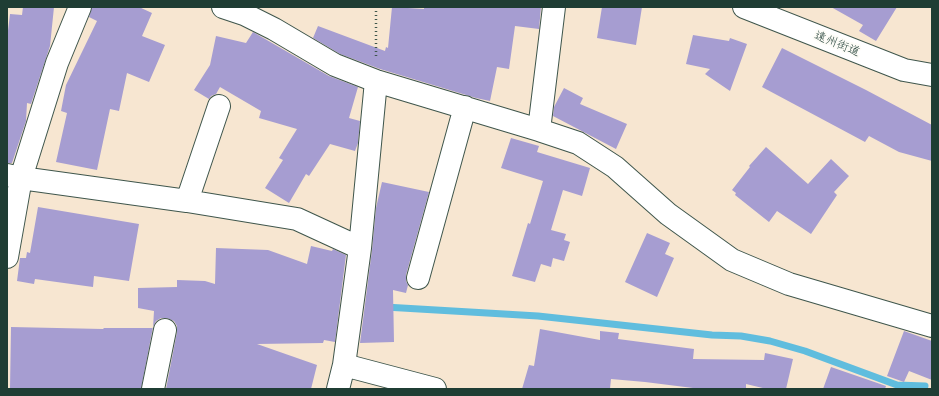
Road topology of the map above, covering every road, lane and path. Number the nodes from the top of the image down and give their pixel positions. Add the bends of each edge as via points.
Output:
1 (80, 7) edge
2 (223, 7) edge
3 (376, 7) edge
4 (554, 7) edge
5 (744, 7) edge
6 (932, 75) edge
7 (376, 81) junction
8 (219, 106) dead end
9 (465, 107) junction
10 (539, 130) junction
11 (14, 176) edge
12 (187, 201) junction
13 (360, 248) junction
14 (7, 257) edge
15 (418, 278) dead end
16 (932, 326) edge
17 (165, 330) dead end
18 (344, 365) junction
19 (153, 389) edge
20 (338, 389) edge
21 (435, 389) edge

1 - 11 street
2 - 7 street via 274,29 335,65
3 - 7 path
4 - 10 street
5 - 6 street, 遠州街道 via 904,70
7 - 9 street
7 - 13 street
8 - 12 street
9 - 10 street
9 - 15 street
10 - 16 street via 578,143 615,167 668,214 732,260 789,284
11 - 12 street
11 - 14 street
12 - 13 street via 298,220
13 - 18 street
17 - 19 street
18 - 20 street
18 - 21 street

